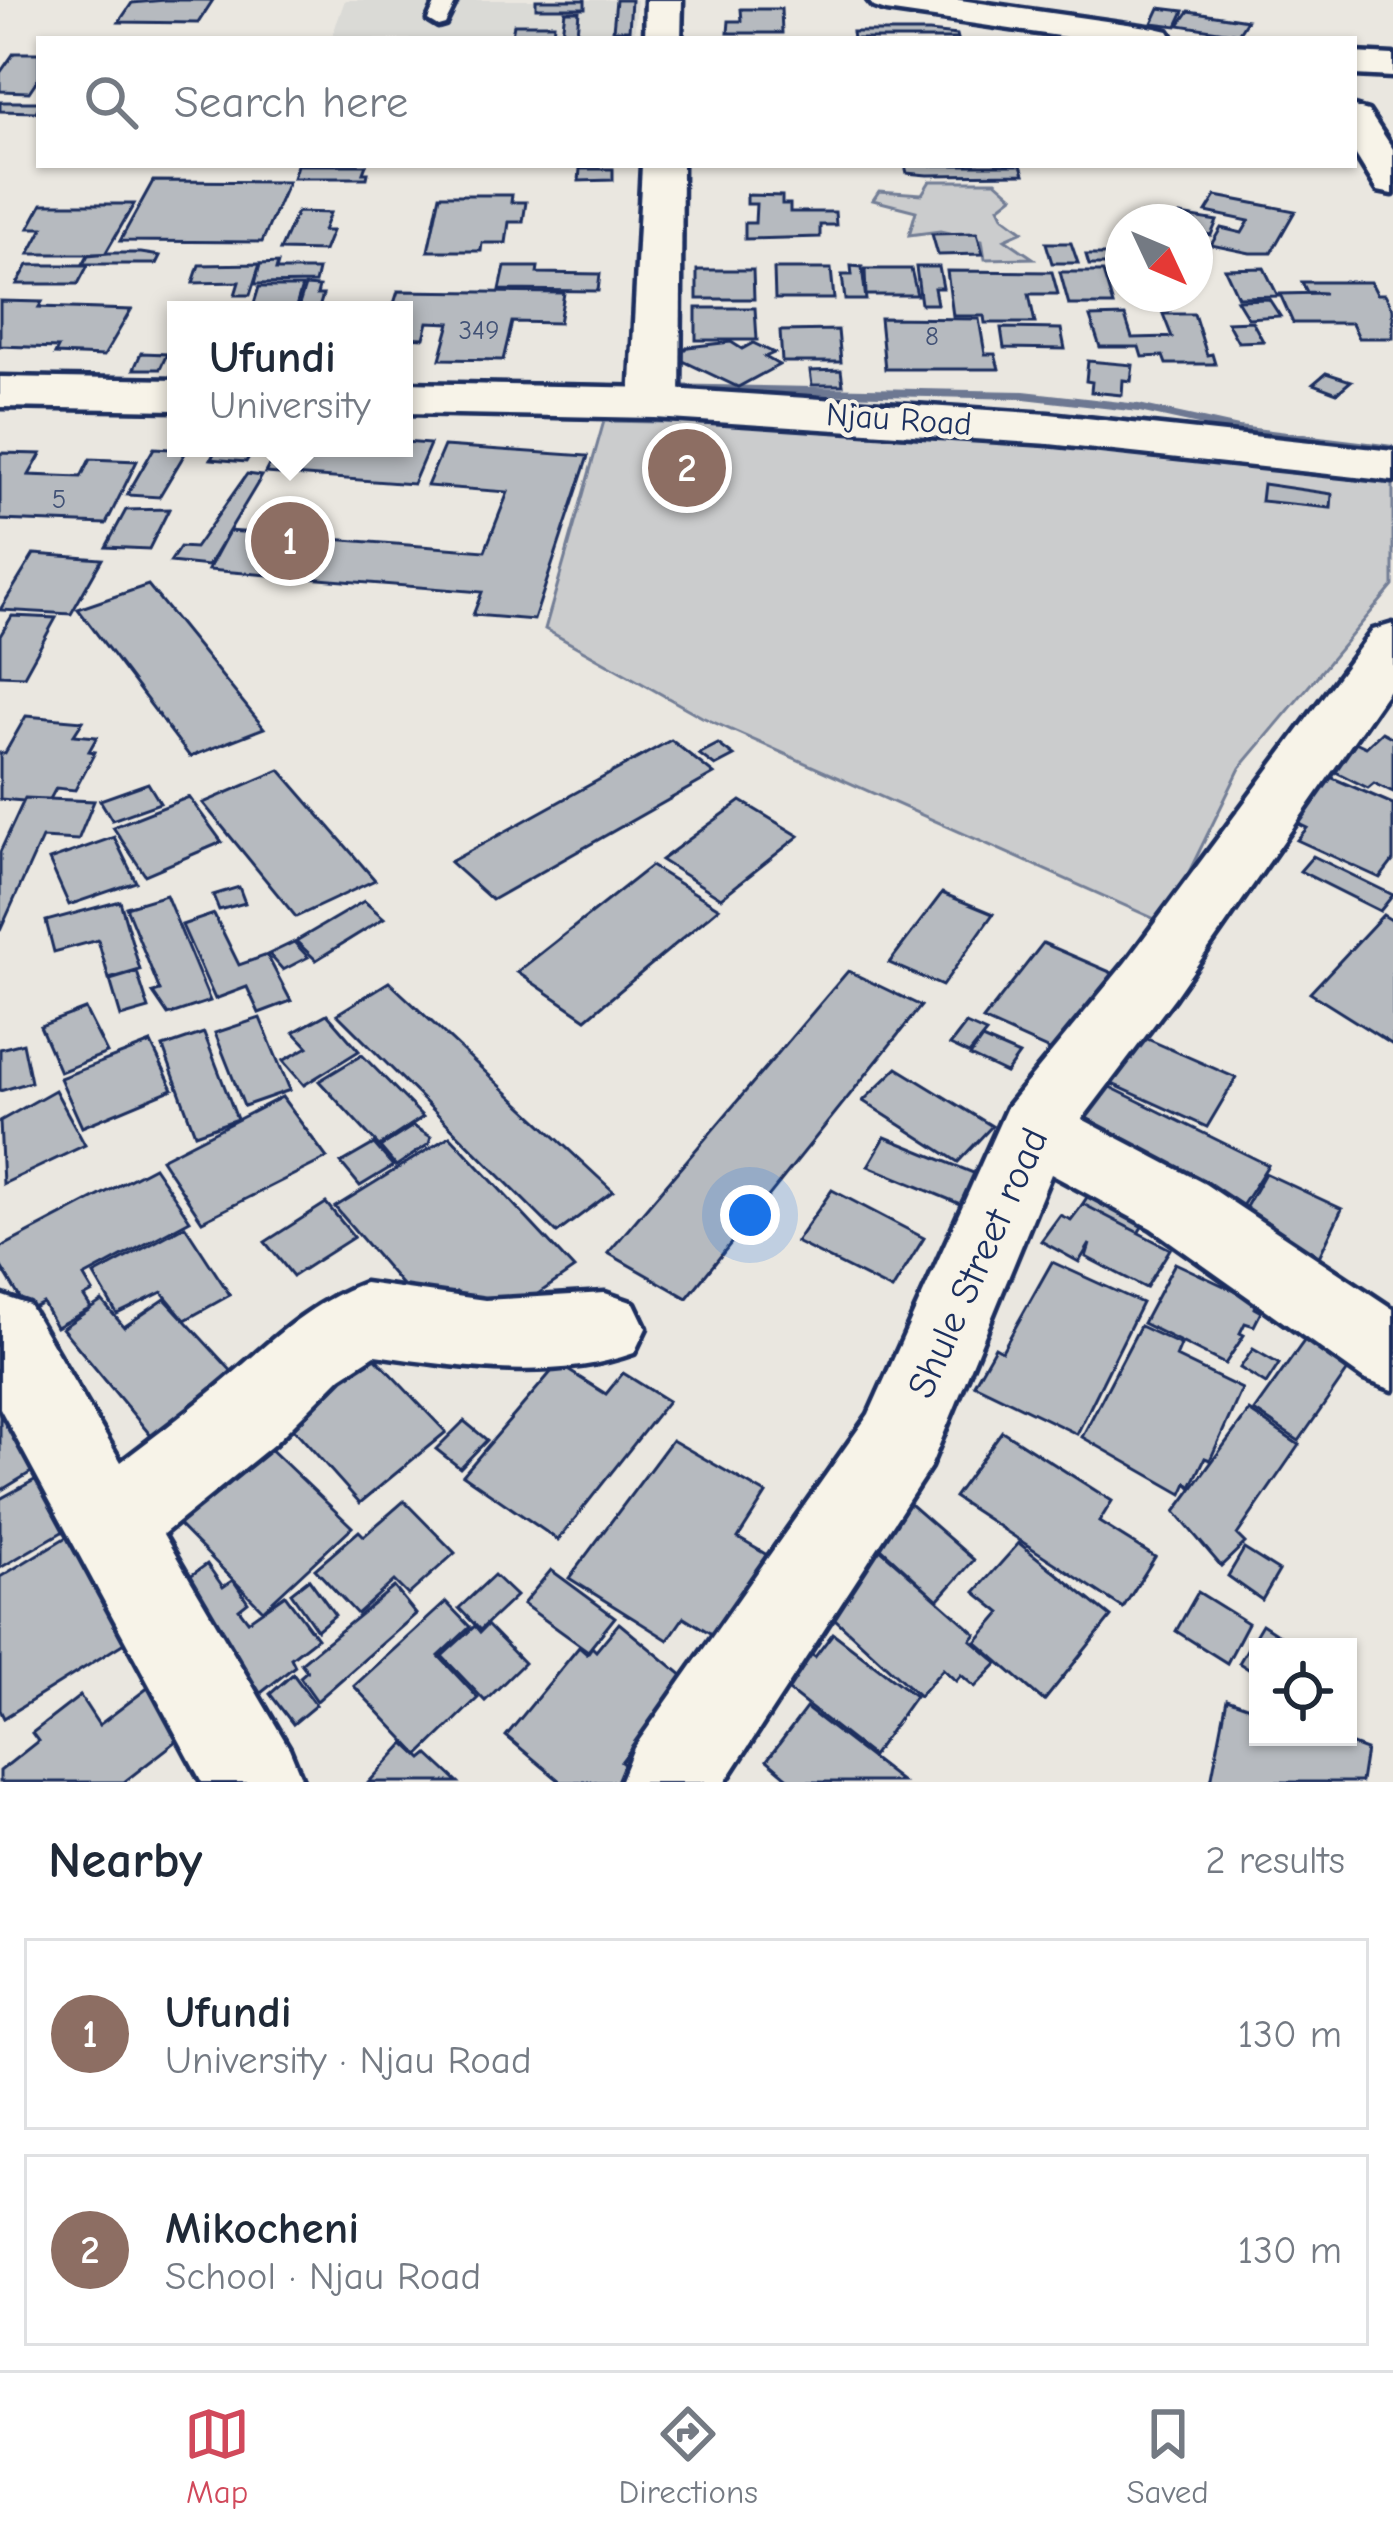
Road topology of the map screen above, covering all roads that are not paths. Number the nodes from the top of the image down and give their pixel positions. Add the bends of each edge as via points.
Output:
1 (447, 0) edge
2 (664, 0) edge
3 (886, 0) edge
4 (438, 20) dead end
5 (663, 36) edge
6 (1134, 36) edge
7 (1357, 64) edge
8 (1393, 66) edge
9 (1357, 124) edge
10 (662, 168) edge
11 (1393, 182) edge
12 (0, 392) edge
13 (167, 394) edge
14 (413, 398) edge
15 (655, 403) junction
16 (1393, 466) edge
17 (1393, 642) edge
18 (1034, 1128) junction
19 (605, 1328) dead end
20 (0, 1330) edge
21 (1393, 1354) edge
22 (110, 1523) junction
23 (255, 1782) edge
24 (668, 1782) edge

1 - 4 lane
2 - 5 street
3 - 6 street
7 - 8 street
9 - 11 street
10 - 15 street
12 - 13 street
14 - 15 street, Njau Road
15 - 16 street, Njau Road via 1048,429
17 - 18 street, Shule Street road
18 - 21 street via 1178,1206
18 - 24 street, Shule Street road via 900,1440
19 - 22 street via 485,1335 364,1318
20 - 22 street
22 - 23 street

